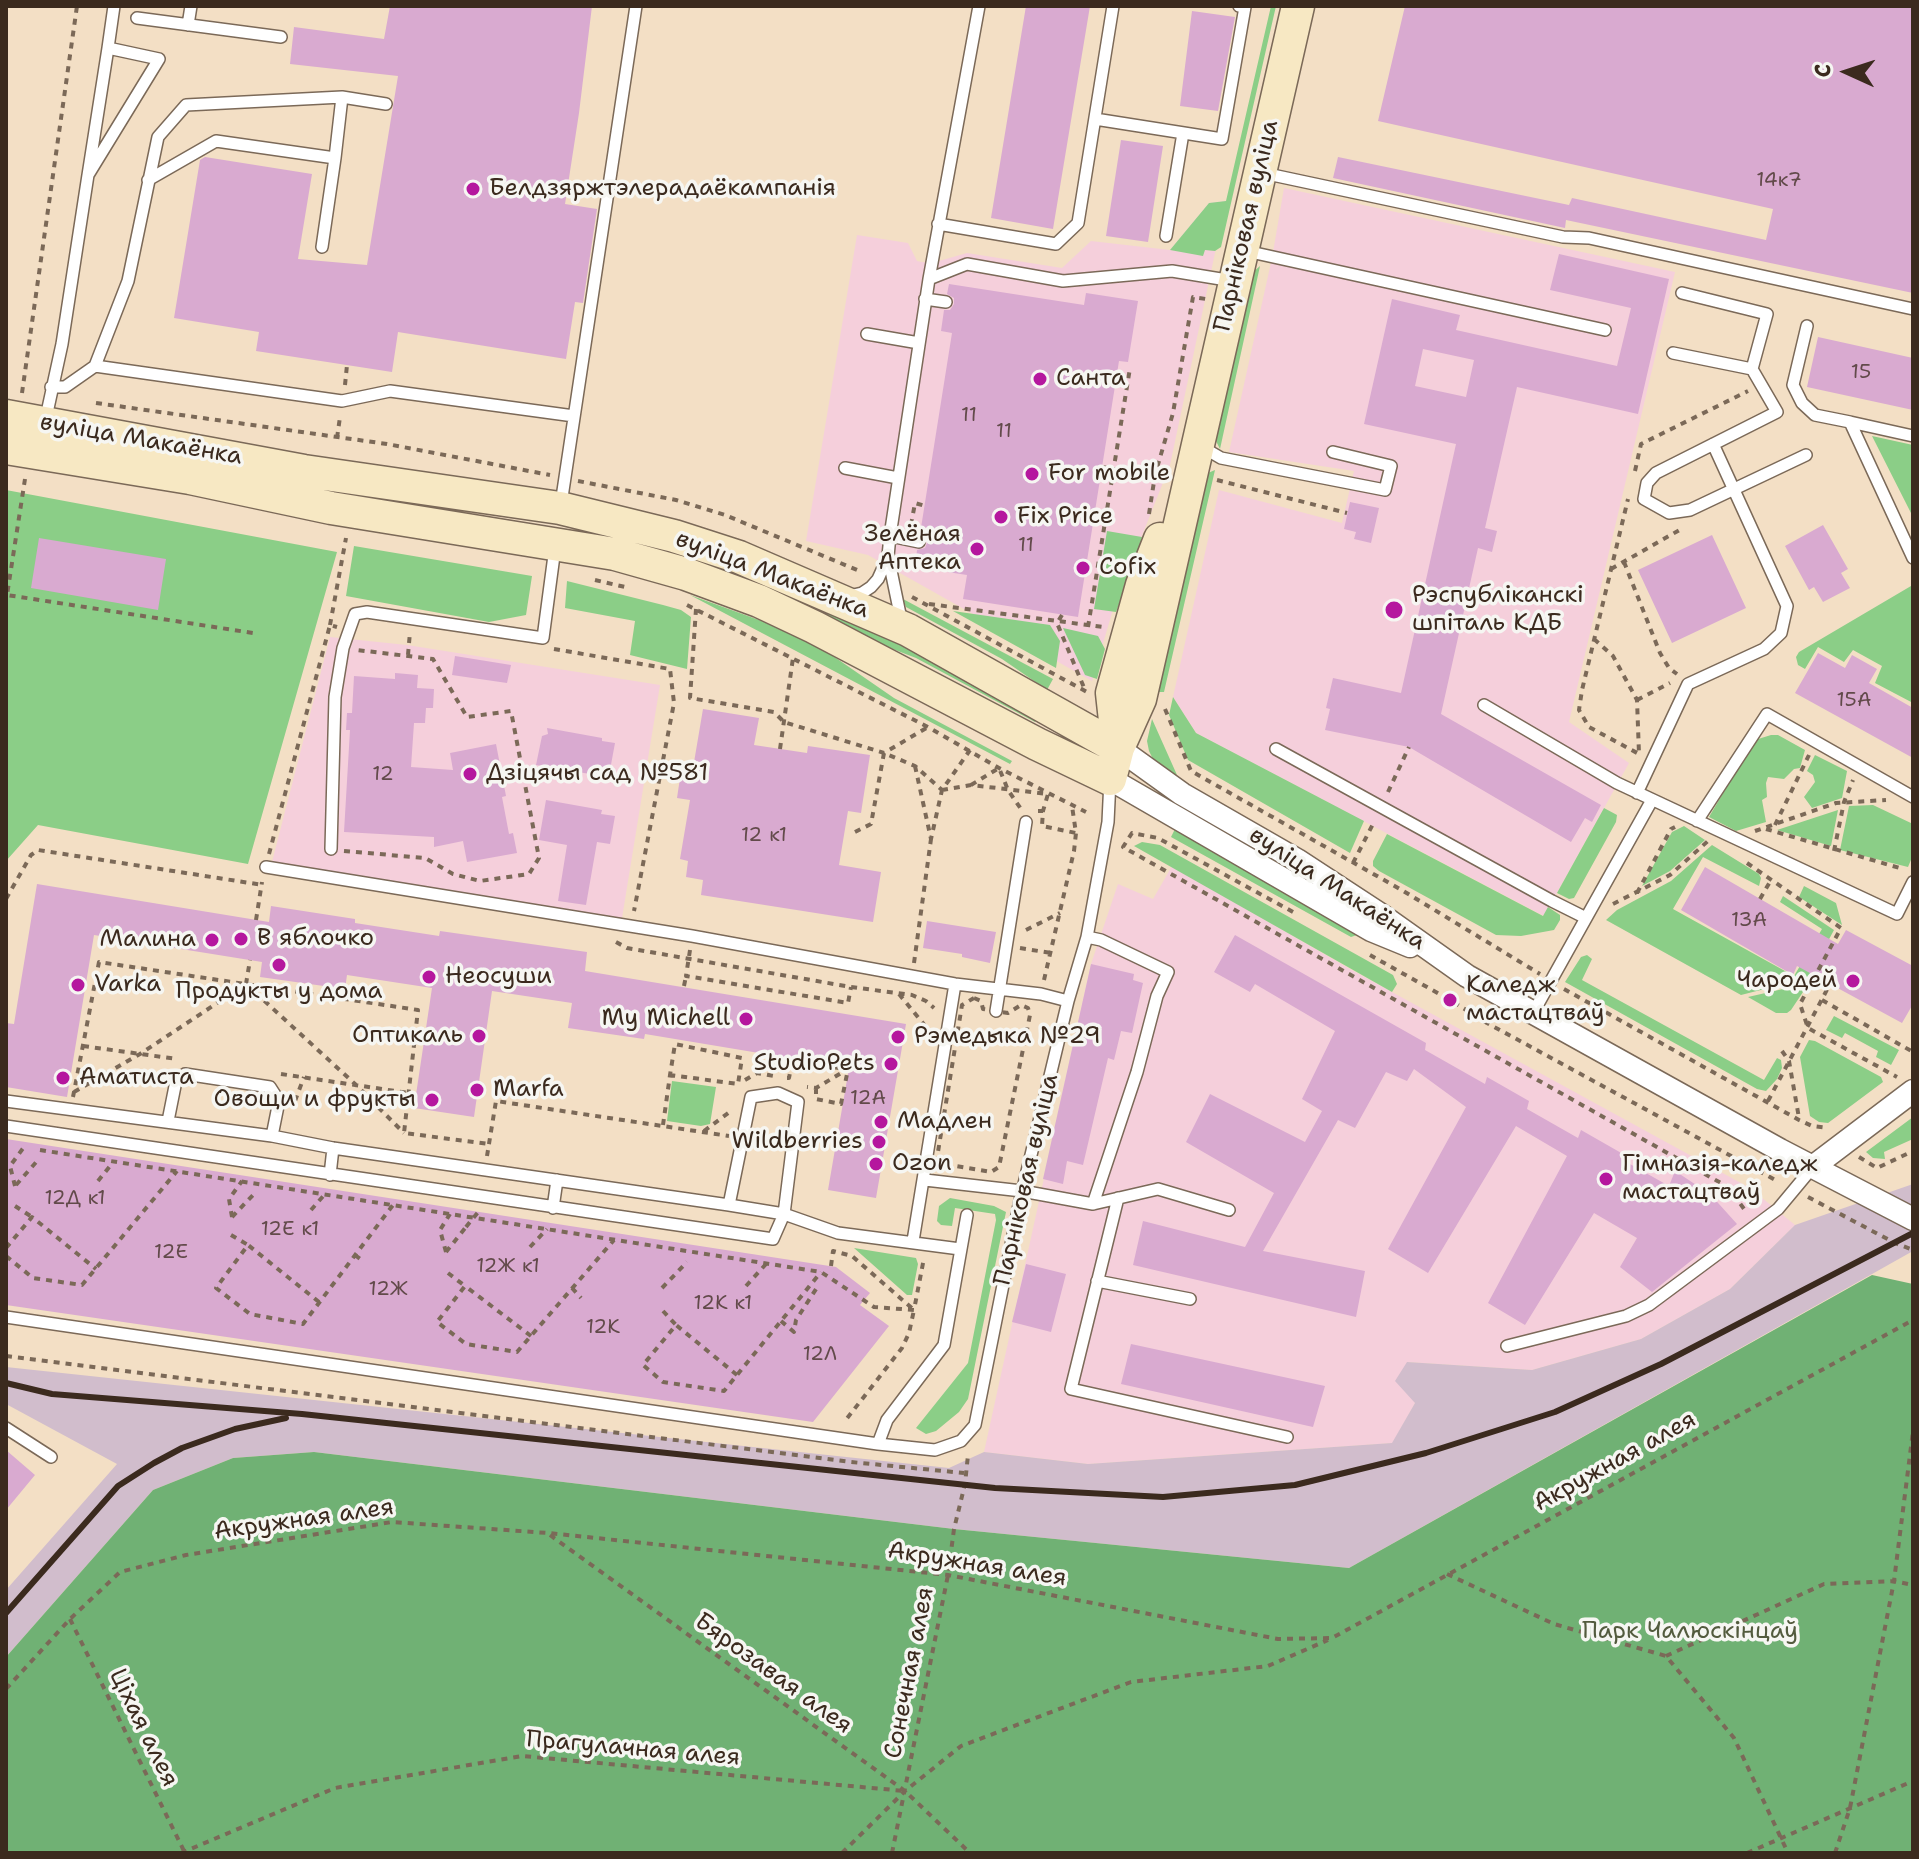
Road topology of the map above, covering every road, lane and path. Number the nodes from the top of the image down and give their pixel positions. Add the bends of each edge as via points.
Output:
1 (77, 6) edge
2 (114, 6) edge
3 (191, 6) edge
4 (636, 6) edge
5 (979, 6) edge
6 (1113, 6) edge
7 (1239, 6) edge
8 (1298, 6) edge
9 (137, 18) dead end
10 (188, 25) junction
11 (281, 37) dead end
12 (108, 48) junction
13 (342, 97) junction
14 (386, 104) dead end
15 (1095, 119) junction
16 (1183, 133) junction
17 (335, 158) junction
18 (1259, 172) junction
19 (88, 175) junction
20 (148, 180) junction
21 (938, 224) junction
22 (1166, 236) dead end
23 (322, 247) dead end
24 (1241, 250) junction
25 (929, 279) junction
26 (1234, 282) junction
27 (1682, 293) dead end
28 (925, 299) junction
29 (946, 302) dead end
30 (1913, 309) edge
31 (1807, 326) dead end
32 (1605, 330) dead end
33 (867, 334) dead end
34 (919, 343) junction
35 (1673, 353) dead end
36 (95, 366) junction
37 (1130, 368) dead end
38 (1752, 369) junction
39 (1761, 385) junction
40 (51, 387) junction
41 (14, 405) edge
42 (574, 416) junction
43 (45, 422) junction
44 (1850, 422) junction
45 (1913, 436) edge
46 (1713, 444) junction
47 (1197, 445) junction
48 (6, 448) edge
49 (1333, 452) dead end
50 (1806, 455) dead end
51 (1102, 467) dead end
52 (845, 468) dead end
53 (1113, 469) junction
54 (1635, 472) dead end
55 (898, 478) junction
56 (25, 479) dead end
57 (1217, 480) dead end
58 (1631, 486) dead end
59 (1734, 490) junction
60 (560, 508) junction
61 (1347, 513) dead end
62 (1689, 525) dead end
63 (890, 536) junction
64 (346, 538) dead end
65 (919, 542) dead end
66 (556, 545) junction
67 (888, 556) junction
68 (1913, 558) edge
69 (1624, 562) junction
70 (1611, 569) junction
71 (834, 596) junction
72 (696, 609) dead end
73 (1062, 615) dead end
74 (915, 617) junction
75 (1057, 623) junction
76 (330, 625) junction
77 (1088, 627) junction
78 (1113, 627) dead end
79 (348, 630) junction
80 (253, 633) dead end
81 (1594, 639) junction
82 (407, 645) dead end
83 (343, 648) junction
84 (408, 655) junction
85 (793, 658) dead end
86 (670, 669) dead end
87 (1086, 692) dead end
88 (1637, 700) junction
89 (1484, 705) dead end
90 (1164, 707) dead end
91 (784, 722) junction
92 (928, 727) dead end
93 (1815, 742) junction
94 (1118, 748) junction
95 (780, 749) dead end
96 (1276, 749) dead end
97 (970, 750) dead end
98 (884, 753) junction
99 (915, 766) junction
100 (1858, 766) junction
101 (999, 768) dead end
102 (1110, 779) junction
103 (971, 785) junction
104 (942, 790) junction
105 (1637, 793) junction
106 (1913, 797) edge
107 (1652, 800) junction
108 (1072, 806) dead end
109 (1043, 811) dead end
110 (1697, 821) junction
111 (1026, 822) dead end
112 (1682, 823) dead end
113 (1775, 825) dead end
114 (1764, 828) dead end
115 (855, 832) dead end
116 (1132, 833) dead end
117 (1701, 834) dead end
118 (931, 839) junction
119 (1711, 839) dead end
120 (331, 849) joint
121 (1834, 851) junction
122 (1735, 855) dead end
123 (266, 867) junction
124 (1913, 871) edge
125 (1771, 880) junction
126 (1913, 882) edge
127 (1637, 893) dead end
128 (1760, 899) dead end
129 (1060, 913) junction
130 (1586, 918) junction
131 (256, 920) dead end
132 (631, 926) junction
133 (692, 936) junction
134 (1087, 937) junction
135 (1006, 945) junction
136 (1021, 948) junction
137 (1051, 953) junction
138 (1020, 956) dead end
139 (689, 959) junction
140 (250, 960) dead end
141 (1451, 963) junction
142 (1048, 967) junction
143 (1039, 974) dead end
144 (686, 976) junction
145 (913, 976) junction
146 (1552, 982) junction
147 (246, 984) junction
148 (955, 984) junction
149 (1830, 984) dead end
150 (684, 986) dead end
151 (851, 987) junction
152 (1000, 989) junction
153 (899, 994) junction
154 (1041, 994) junction
155 (912, 995) junction
156 (1822, 1000) junction
157 (1068, 1001) junction
158 (996, 1011) junction
159 (1533, 1013) junction
160 (1487, 1023) dead end
161 (1808, 1028) junction
162 (1782, 1051) dead end
163 (1913, 1052) edge
164 (1789, 1061) junction
165 (848, 1069) junction
166 (670, 1075) junction
167 (1906, 1080) edge
168 (738, 1084) junction
169 (802, 1086) dead end
170 (1888, 1086) dead end
171 (816, 1088) junction
172 (74, 1092) junction
173 (735, 1097) dead end
174 (6, 1101) edge
175 (1768, 1101) junction
176 (71, 1110) junction
177 (1799, 1120) junction
178 (168, 1121) junction
179 (663, 1125) junction
180 (6, 1126) edge
181 (811, 1127) dead end
182 (1833, 1128) dead end
183 (704, 1131) junction
184 (404, 1133) junction
185 (272, 1136) junction
186 (728, 1136) junction
187 (743, 1137) junction
188 (809, 1141) junction
189 (489, 1144) junction
190 (836, 1144) dead end
191 (333, 1148) junction
192 (1913, 1151) edge
193 (807, 1155) dead end
194 (38, 1160) dead end
195 (114, 1161) junction
196 (1814, 1166) junction
197 (1877, 1168) dead end
198 (485, 1170) junction
199 (177, 1171) junction
200 (330, 1175) junction
201 (557, 1180) junction
202 (925, 1180) junction
203 (98, 1181) dead end
204 (242, 1181) junction
205 (1794, 1189) junction
206 (1022, 1191) junction
207 (254, 1194) dead end
208 (325, 1194) junction
209 (1118, 1198) junction
210 (1093, 1204) junction
211 (393, 1205) junction
212 (729, 1205) junction
213 (15, 1206) dead end
214 (553, 1208) junction
215 (311, 1210) dead end
216 (1229, 1210) dead end
217 (479, 1211) dead end
218 (450, 1214) junction
219 (784, 1214) junction
220 (967, 1215) dead end
221 (140, 1216) junction
222 (32, 1217) junction
223 (474, 1218) junction
224 (1913, 1219) edge
225 (148, 1223) dead end
226 (1756, 1225) junction
227 (547, 1229) junction
228 (231, 1235) dead end
229 (614, 1240) junction
230 (913, 1241) junction
231 (927, 1244) junction
232 (248, 1245) junction
233 (530, 1247) dead end
234 (6, 1248) edge
235 (960, 1249) junction
236 (1913, 1250) edge
237 (355, 1255) junction
238 (6, 1256) edge
239 (364, 1262) dead end
240 (687, 1262) dead end
241 (767, 1264) junction
242 (831, 1266) dead end
243 (96, 1269) junction
244 (821, 1272) junction
245 (448, 1273) dead end
246 (1097, 1281) junction
247 (465, 1286) junction
248 (746, 1286) dead end
249 (818, 1286) dead end
250 (572, 1288) junction
251 (662, 1288) dead end
252 (581, 1298) dead end
253 (1190, 1299) dead end
254 (319, 1302) junction
255 (914, 1310) junction
256 (663, 1311) dead end
257 (6, 1317) edge
258 (1913, 1320) edge
259 (781, 1321) junction
260 (676, 1325) junction
261 (531, 1336) junction
262 (1507, 1346) dead end
263 (6, 1356) edge
264 (737, 1375) junction
265 (845, 1421) dead end
266 (6, 1428) edge
267 (1913, 1431) edge
268 (1287, 1437) dead end
269 (878, 1444) junction
270 (968, 1453) dead end
271 (51, 1457) dead end
272 (964, 1473) junction
273 (548, 1533) junction
274 (1447, 1574) junction
275 (948, 1575) junction
276 (1894, 1581) junction
277 (1913, 1585) edge
278 (70, 1619) junction
279 (1332, 1638) junction
280 (1666, 1656) junction
281 (6, 1689) edge
282 (1913, 1781) edge
283 (905, 1791) junction
284 (1850, 1808) junction
285 (1782, 1838) junction
286 (183, 1852) edge
287 (842, 1853) edge
288 (892, 1853) edge
289 (970, 1853) edge
290 (1747, 1853) edge
291 (1788, 1853) edge
292 (1835, 1853) edge

1 - 41 path
2 - 12 lane
3 - 10 lane
4 - 42 lane
5 - 21 lane
6 - 15 lane
7 - 16 lane via 1245,7 1222,139
8 - 18 street, Парніковая вуліца
9 - 10 lane
10 - 11 lane
12 - 19 lane
12 - 19 lane via 159,59
13 - 14 lane
13 - 17 lane
13 - 20 lane via 186,105 158,137
15 - 16 lane
15 - 21 lane via 1078,223 1056,244
16 - 22 lane
17 - 20 lane via 216,141
17 - 23 lane
18 - 24 street, Парніковая вуліца
18 - 30 lane
19 - 40 lane
20 - 36 lane via 128,281
21 - 25 lane
24 - 26 street, Парніковая вуліца
24 - 32 lane
25 - 26 lane via 967,264 1063,281 1172,271
25 - 28 lane
26 - 47 street, Парніковая вуліца
27 - 38 lane via 1767,314
28 - 29 lane
28 - 34 lane
31 - 44 lane via 1793,385 1815,415
33 - 34 lane
34 - 55 lane
35 - 38 lane
36 - 40 lane via 65,387
36 - 42 lane via 342,401 390,391
37 - 53 path
38 - 39 lane
39 - 46 lane via 1777,412
39 - 54 path via 1641,444
40 - 43 lane
41 - 43 street, вуліца Макаёнка
42 - 60 lane
43 - 60 street, вуліца Макаёнка via 304,471
44 - 45 lane
44 - 68 lane
46 - 59 lane
46 - 59 lane via 1656,473 1644,499 1669,513 1690,510
47 - 49 lane via 1221,458 1385,490 1391,466
47 - 94 street, Парніковая вуліца via 1140,699
48 - 66 street, вуліца Макаёнка
50 - 59 lane
51 - 53 path
52 - 55 lane
53 - 77 path
55 - 63 lane
56 - 80 path via 7,595
57 - 61 path
58 - 70 path
59 - 105 lane via 1787,606 1781,633 1764,649 1688,684
60 - 66 street
60 - 71 street, вуліца Макаёнка via 674,536
62 - 69 path
63 - 65 lane
63 - 67 lane
64 - 76 path
66 - 79 lane via 543,638 367,612 355,614
66 - 102 street, вуліца Макаёнка via 615,554 759,601
67 - 71 lane via 871,587
67 - 74 lane via 896,606
69 - 70 path
69 - 88 path via 1660,653 1682,678
70 - 81 path
71 - 74 street, вуліца Макаёнка
72 - 91 path via 690,698 774,712
73 - 75 path
74 - 75 path
74 - 94 street, вуліца Макаёнка
75 - 77 path
75 - 87 path
76 - 79 path
76 - 123 path
77 - 78 path
79 - 83 lane
81 - 88 path via 1613,656
81 - 88 path via 1579,710 1589,727 1639,754
82 - 84 path
83 - 84 path
83 - 120 lane via 335,697
84 - 120 path via 433,659 467,717 511,711 539,858 529,874 480,881 425,858
85 - 91 path
86 - 132 path via 674,703
89 - 105 lane
90 - 146 path via 1191,771
91 - 95 path
91 - 98 path
92 - 98 path
93 - 100 lane
93 - 110 lane via 1767,714
93 - 113 path
94 - 102 street, Парніковая вуліца
94 - 141 street, вуліца Макаёнка
96 - 130 lane
97 - 104 path
98 - 99 path
98 - 115 path via 871,824
99 - 104 path
99 - 118 path
100 - 106 lane
100 - 121 path
101 - 103 path
102 - 134 lane, Парніковая вуліца via 1108,822
102 - 141 street, вуліца Макаёнка via 1371,930
103 - 104 path
103 - 109 path via 1048,794
104 - 118 path
105 - 107 lane
107 - 110 lane
107 - 130 lane
108 - 129 path via 1075,842
110 - 126 lane via 1897,914
111 - 135 lane
112 - 127 path via 1671,829
114 - 121 path
116 - 226 path via 1123,847 1728,1187
117 - 119 path
118 - 145 path
121 - 124 path
122 - 125 path
123 - 131 path
123 - 132 lane
125 - 128 path
125 - 161 path via 1841,928 1800,1004
129 - 136 path via 1024,931
129 - 137 path
130 - 146 lane
132 - 133 lane
132 - 139 path via 627,948
133 - 139 path
133 - 145 lane
134 - 157 lane, Парніковая вуліца
134 - 210 lane via 1168,972
135 - 136 path
135 - 152 lane
136 - 137 path
136 - 138 path
137 - 142 path
139 - 144 path
139 - 151 path
140 - 147 path
141 - 159 street, вуліца Макаёнка
142 - 143 path
142 - 154 path
144 - 150 path
144 - 151 path via 848,1003
145 - 148 lane
145 - 155 path
146 - 159 lane
146 - 175 path
147 - 172 path
147 - 172 path via 99,962
147 - 184 path
147 - 184 path via 418,1010
148 - 152 lane
148 - 202 lane
149 - 156 path
151 - 153 path
152 - 154 lane
152 - 158 lane
153 - 155 path
153 - 155 path via 930,1033 934,1009
154 - 157 lane
156 - 161 path
156 - 163 path
157 - 206 lane, Парніковая вуліца
158 - 158 path via 1008,1013 1021,1005 1030,1015 999,1167 991,1172 944,1164 937,1158 962,1005 974,998 983,1009
159 - 196 street, вуліца Макаёнка
160 - 205 path
161 - 164 path
161 - 167 path
162 - 164 path
164 - 175 path
164 - 177 path
165 - 168 path via 792,1062 789,1081 757,1073
165 - 171 path
165 - 171 path via 841,1104 816,1099
166 - 168 path
166 - 168 path via 675,1042 742,1058
166 - 179 path
167 - 170 path
167 - 196 street
168 - 173 path
169 - 171 path
172 - 176 path
174 - 176 lane
175 - 177 path
176 - 178 lane
177 - 182 path
178 - 185 lane
178 - 185 lane via 176,1081 185,1074 270,1087 279,1101
179 - 183 path
179 - 189 path via 496,1101
180 - 200 lane
181 - 188 path
183 - 186 path
183 - 186 path via 733,1110
184 - 189 path
185 - 191 lane
186 - 187 path
187 - 212 lane
187 - 219 lane via 751,1097 778,1093 798,1102
188 - 190 path
188 - 193 path
189 - 198 path
191 - 198 lane
191 - 200 lane
192 - 197 path
194 - 195 path via 15,1186 10,1166 22,1147
195 - 199 path
195 - 203 path
196 - 205 lane
196 - 224 street, вуліца Макаёнка
198 - 201 lane
199 - 204 path
199 - 221 path
200 - 214 lane
201 - 212 lane
201 - 214 lane
202 - 206 lane
202 - 230 lane
204 - 207 path via 229,1199 232,1217
204 - 208 path
205 - 226 lane
205 - 236 path
206 - 210 lane
206 - 269 lane, Парніковая вуліца via 975,1425 961,1441 935,1450
208 - 211 path
208 - 215 path
209 - 210 lane
209 - 216 lane via 1158,1189
209 - 246 lane
211 - 218 path
211 - 237 path
212 - 219 lane
213 - 222 path
214 - 219 lane via 773,1239
217 - 223 path, bridge
218 - 223 path
218 - 223 path, bridge via 440,1230 446,1252
219 - 230 lane via 838,1233
220 - 235 lane
221 - 225 path
221 - 243 path
222 - 234 path
222 - 243 path
223 - 227 path
226 - 262 lane via 1649,1305 1626,1316
227 - 229 path
227 - 233 path
228 - 232 path
229 - 241 path
229 - 250 path
230 - 231 lane
231 - 235 lane
231 - 255 path
232 - 254 path
232 - 254 path via 216,1288 250,1314 303,1324
235 - 269 lane via 944,1345 887,1420
237 - 239 path
237 - 254 path
238 - 243 path via 33,1278 82,1285
240 - 251 path
241 - 244 path
241 - 248 path
242 - 255 path via 833,1251 852,1256
244 - 255 path via 874,1307
244 - 259 path
245 - 247 path
246 - 253 lane
246 - 268 lane via 1071,1389
247 - 261 path
247 - 261 path via 437,1322 456,1337 466,1344 517,1352
249 - 259 path via 794,1332
250 - 252 path
250 - 261 path
255 - 265 path via 902,1348
256 - 260 path
257 - 269 lane
258 - 274 path, Акружная алея
259 - 264 path
260 - 264 path
260 - 264 path via 643,1365 663,1382 724,1391
263 - 272 path
266 - 271 lane
267 - 276 path
270 - 272 path, Сонечная алея
272 - 275 path, Сонечная алея
273 - 275 path, Акружная алея
273 - 278 path, Акружная алея via 392,1522 186,1555 120,1572
273 - 283 path, Бярозавая алея
274 - 279 path, Акружная алея
274 - 280 path via 1554,1624
275 - 279 path, Акружная алея via 1278,1639
275 - 283 path, Сонечная алея
276 - 277 path
276 - 280 path via 1824,1584
276 - 284 path
278 - 281 path, Акружная алея
278 - 286 path, Ціхая алея
279 - 283 path via 1268,1666 1131,1682 961,1746
280 - 285 path via 1734,1738
282 - 284 path
283 - 286 path, Прагулачная алея via 522,1756 335,1788
283 - 287 path
283 - 288 path, Сонечная алея
283 - 289 path, Бярозавая алея
284 - 285 path
284 - 292 path
285 - 290 path
285 - 291 path

